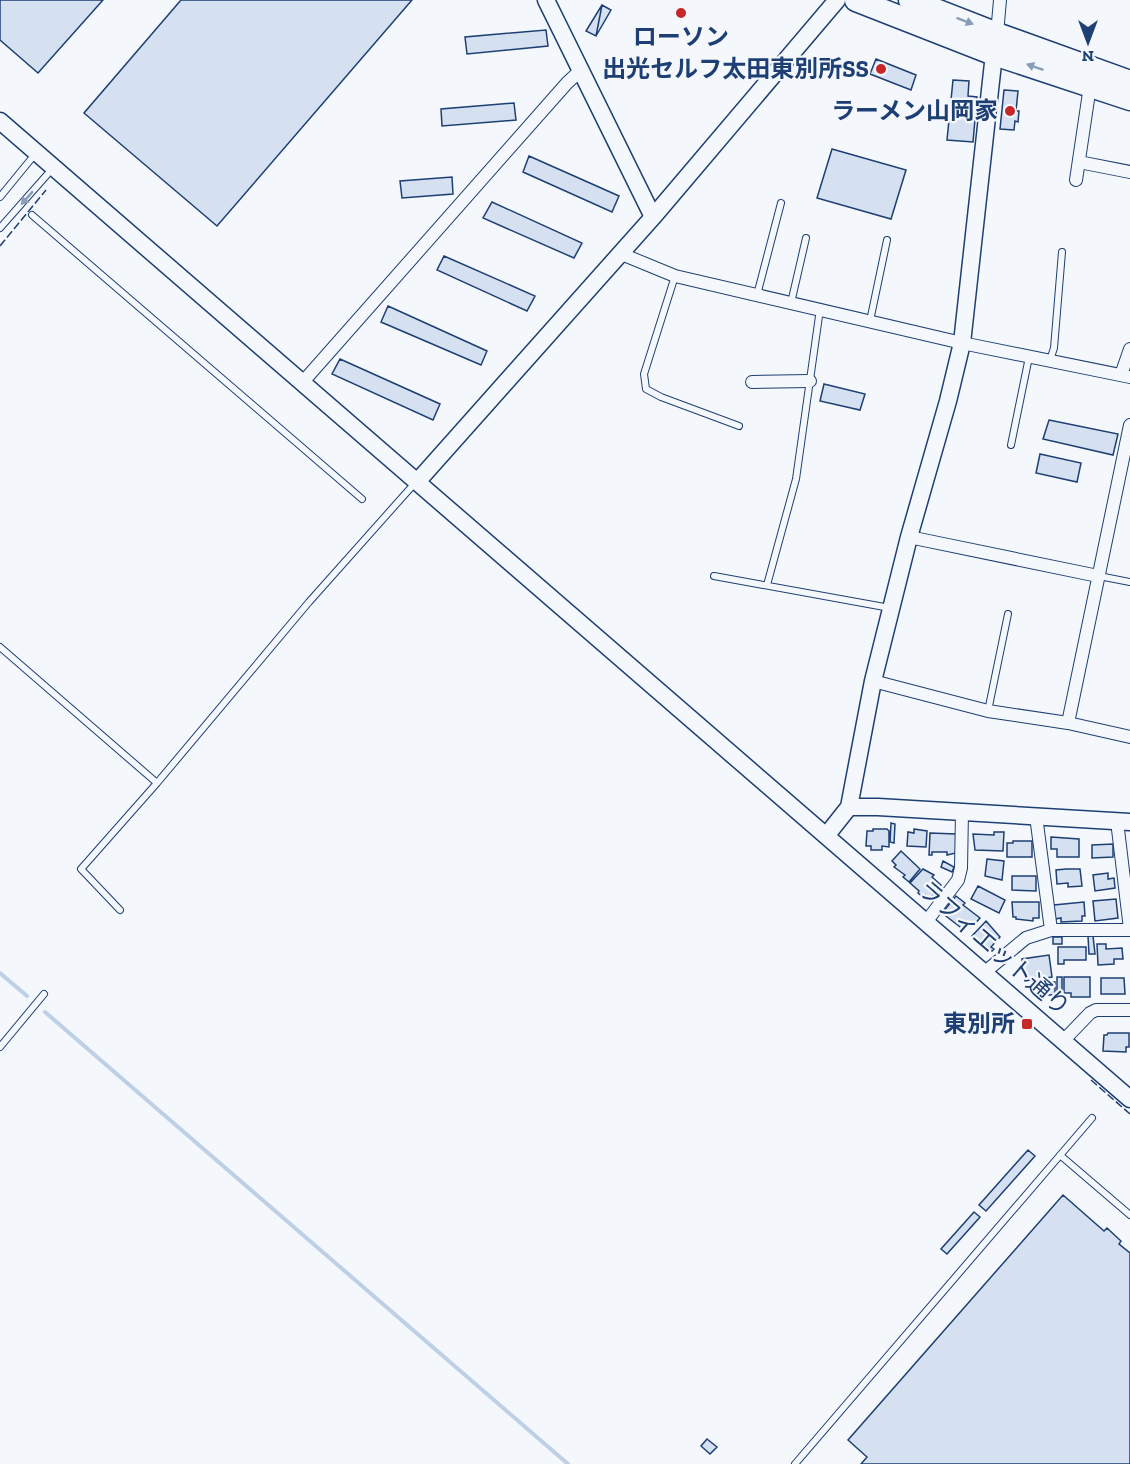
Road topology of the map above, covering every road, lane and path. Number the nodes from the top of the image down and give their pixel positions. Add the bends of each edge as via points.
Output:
1 (546, 0) edge
2 (837, 0) edge
3 (856, 0) edge
4 (910, 0) edge
5 (1000, 0) edge
6 (995, 44) junction
7 (581, 70) junction
8 (1130, 82) edge
9 (1090, 86) junction
10 (1130, 99) edge
11 (0, 121) edge
12 (36, 153) junction
13 (1079, 162) junction
14 (54, 168) junction
15 (1130, 172) edge
16 (1076, 180) dead end
17 (0, 196) edge
18 (781, 203) dead end
19 (32, 215) dead end
20 (653, 217) junction
21 (0, 228) edge
22 (807, 238) dead end
23 (887, 240) dead end
24 (1062, 252) dead end
25 (619, 253) junction
26 (675, 276) junction
27 (757, 295) junction
28 (791, 303) junction
29 (820, 309) junction
30 (870, 321) junction
31 (962, 343) junction
32 (1130, 349) edge
33 (1029, 357) junction
34 (1050, 361) junction
35 (1126, 376) edge
36 (810, 381) junction
37 (752, 382) dead end
38 (302, 383) junction
39 (1130, 425) edge
40 (739, 426) dead end
41 (1011, 445) dead end
42 (417, 482) junction
43 (362, 499) dead end
44 (909, 537) junction
45 (714, 576) dead end
46 (1098, 576) junction
47 (1130, 582) edge
48 (767, 585) junction
49 (891, 608) junction
50 (1008, 614) dead end
51 (0, 647) edge
52 (873, 681) junction
53 (988, 711) junction
54 (1068, 723) junction
55 (1130, 737) edge
56 (157, 783) junction
57 (849, 807) junction
58 (962, 812) junction
59 (1036, 816) junction
60 (1123, 821) edge
61 (826, 836) junction
62 (120, 910) dead end
63 (926, 921) junction
64 (1130, 929) edge
65 (1051, 930) junction
66 (985, 972) junction
67 (44, 994) dead end
68 (1130, 1010) edge
69 (1064, 1040) junction
70 (0, 1047) edge
71 (1130, 1098) edge
72 (1092, 1118) dead end
73 (1060, 1155) junction
74 (1130, 1215) edge
75 (795, 1464) edge

1 - 7 street
2 - 20 street
3 - 6 highway
4 -> 6 highway
5 - 6 street
6 - 8 highway
9 -> 6 highway
6 - 31 street
7 - 20 street
7 - 38 street
9 - 10 highway
9 - 13 street
11 - 12 street, ラフィエット通り
12 - 14 street, ラフィエット通り
12 - 17 lane
13 - 15 street
13 - 16 street
14 -> 21 lane
14 - 38 street, ラフィエット通り
18 - 27 lane
19 - 43 lane
20 - 25 street
22 - 28 lane
23 - 30 lane
24 - 34 lane
25 - 26 street
25 - 42 street
26 - 27 street
26 - 40 lane via 644,374 646,389
27 - 28 street
28 - 29 street
29 - 30 street
29 - 36 lane
30 - 31 street
31 - 33 street
31 - 44 street
32 - 35 street
33 - 34 street
33 - 41 lane
34 - 35 street
36 - 37 street
36 - 48 lane via 796,479
38 - 42 street, ラフィエット通り
39 - 46 street
42 - 56 lane via 309,602
42 - 61 street, ラフィエット通り
44 - 46 street
44 - 49 street
45 - 48 lane
46 - 47 lane
46 - 54 street
48 - 49 lane
49 - 52 street
50 - 53 lane
51 - 56 lane
52 - 53 street
52 - 57 street
53 - 54 street
54 - 55 street
56 - 62 lane via 81,869
57 - 58 street
57 - 61 street
58 - 59 street
58 - 63 street via 958,880
59 - 60 street
59 - 65 street
60 - 64 street
61 - 63 street, ラフィエット通り
63 - 66 street, ラフィエット通り
64 - 65 street
65 - 66 street via 1026,938
66 - 69 street, ラフィエット通り
67 - 70 lane
68 - 69 street via 1090,1012
69 - 71 street, ラフィエット通り
72 - 73 lane
73 - 74 lane
73 - 75 lane

